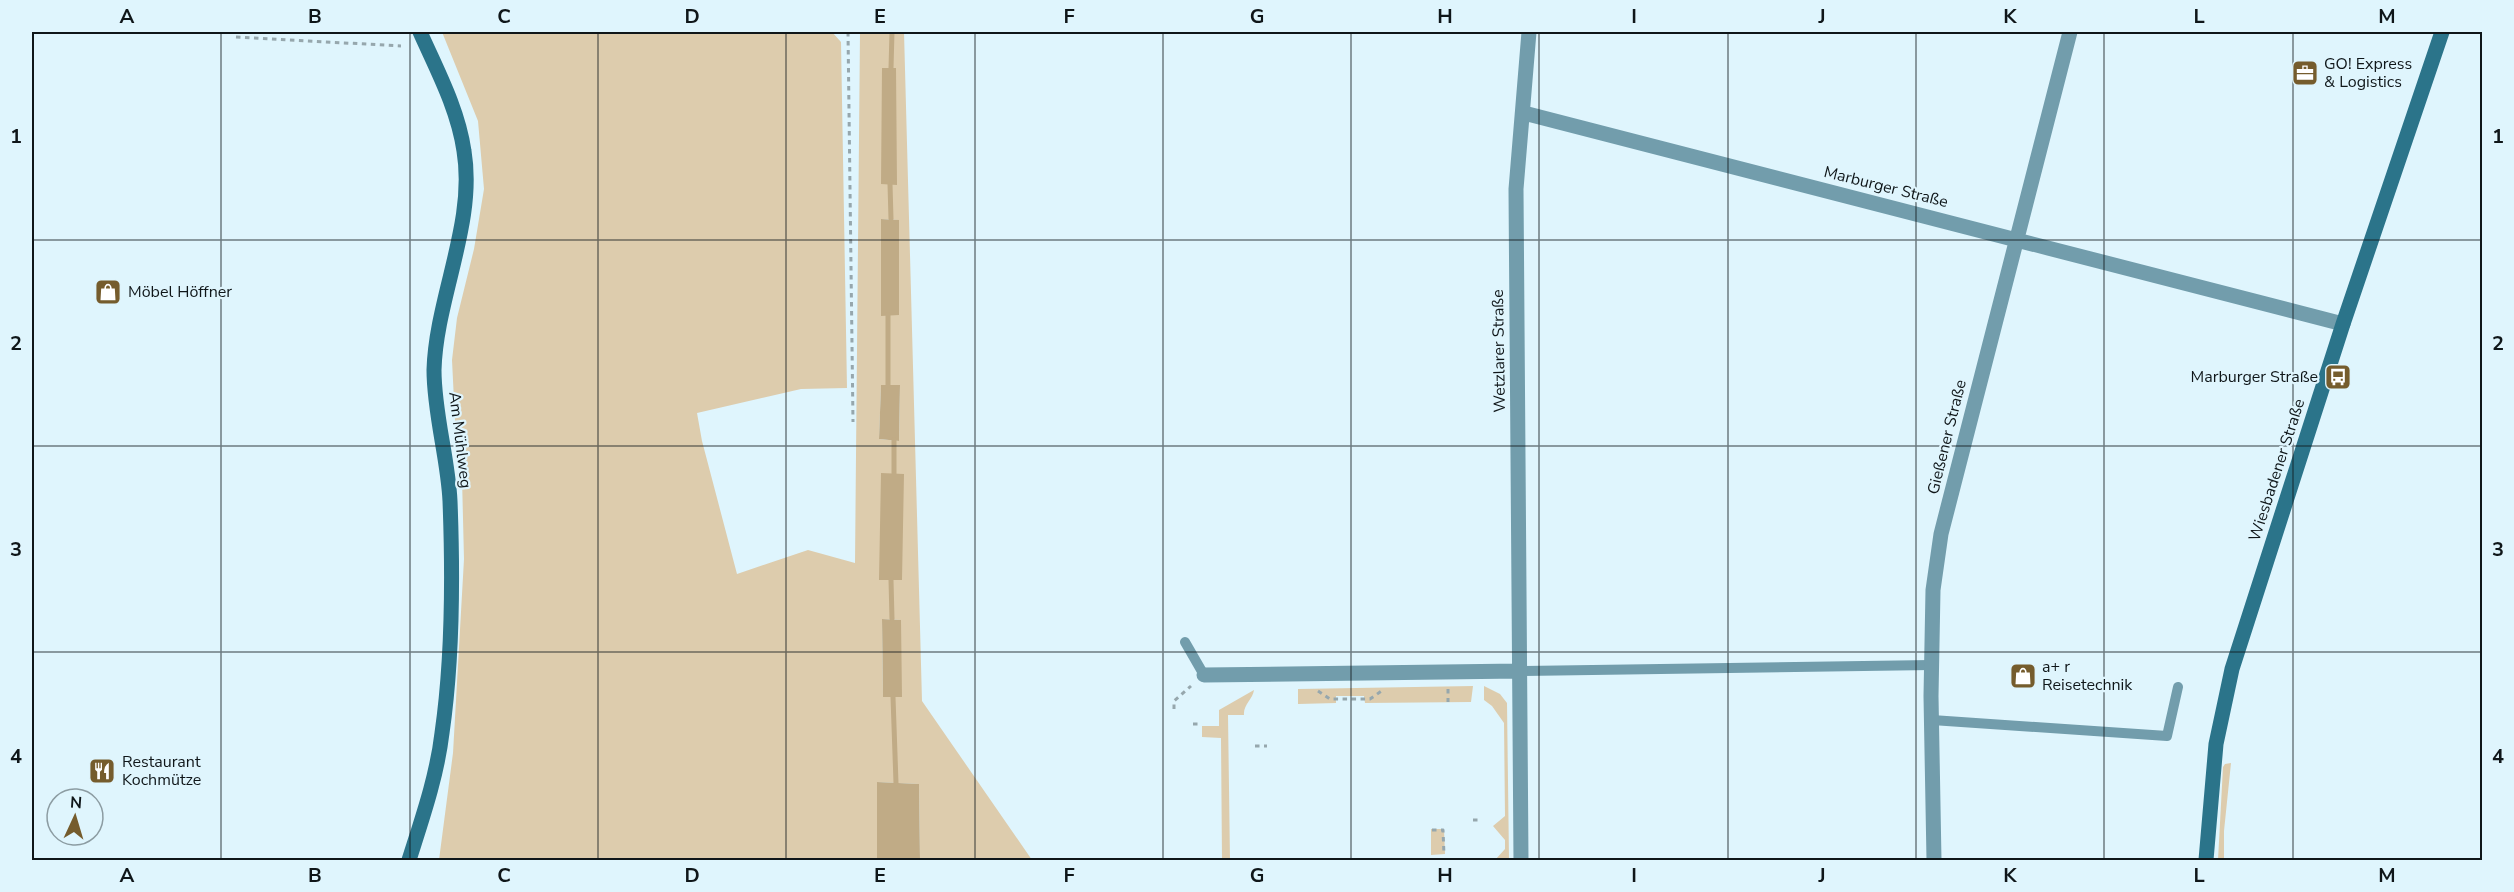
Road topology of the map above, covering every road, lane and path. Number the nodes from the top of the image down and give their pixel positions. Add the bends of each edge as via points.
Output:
1 (420, 32) edge
2 (848, 32) edge
3 (1529, 32) edge
4 (2070, 32) edge
5 (2442, 32) edge
6 (236, 37) dead end
7 (401, 46) dead end
8 (1524, 113) junction
9 (2016, 240) junction
10 (2343, 324) junction
11 (853, 422) dead end
12 (1185, 642) dead end
13 (1932, 665) junction
14 (1519, 671) junction
15 (1204, 675) junction
16 (2178, 687) dead end
17 (1448, 689) dead end
18 (1381, 690) dead end
19 (1319, 691) dead end
20 (1448, 702) dead end
21 (1174, 709) dead end
22 (1932, 720) junction
23 (1193, 724) dead end
24 (1202, 724) dead end
25 (1255, 746) dead end
26 (1267, 746) dead end
27 (1473, 820) dead end
28 (1482, 820) dead end
29 (1432, 830) dead end
30 (1444, 855) dead end
31 (409, 861) edge
32 (1521, 861) edge
33 (1934, 861) edge
34 (2206, 861) edge

1 - 31 main road, Am Mühlweg via 458,120 466,180 434,371 450,499 449,647 442,734
2 - 11 path
3 - 8 street, Wetzlarer Straße
4 - 9 street, Gießener Straße
5 - 10 main road, Wiesbadener Straße
6 - 7 path
8 - 9 street, Marburger Straße
8 - 14 street, Wetzlarer Straße via 1516,189
9 - 10 street, Marburger Straße
9 - 13 street, Gießener Straße via 1941,534 1933,590
10 - 34 main road, Wiesbadener Straße via 2232,669 2216,744
12 - 15 lane
13 - 14 lane
13 - 22 street, Gießener Straße
14 - 15 street
14 - 32 street, Wetzlarer Straße
15 - 21 path via 1174,701
16 - 22 lane via 2167,736
17 - 20 path
18 - 19 path via 1370,699 1340,701
22 - 33 street, Gießener Straße
23 - 24 path
25 - 26 path
27 - 28 path
29 - 30 path via 1443,830

